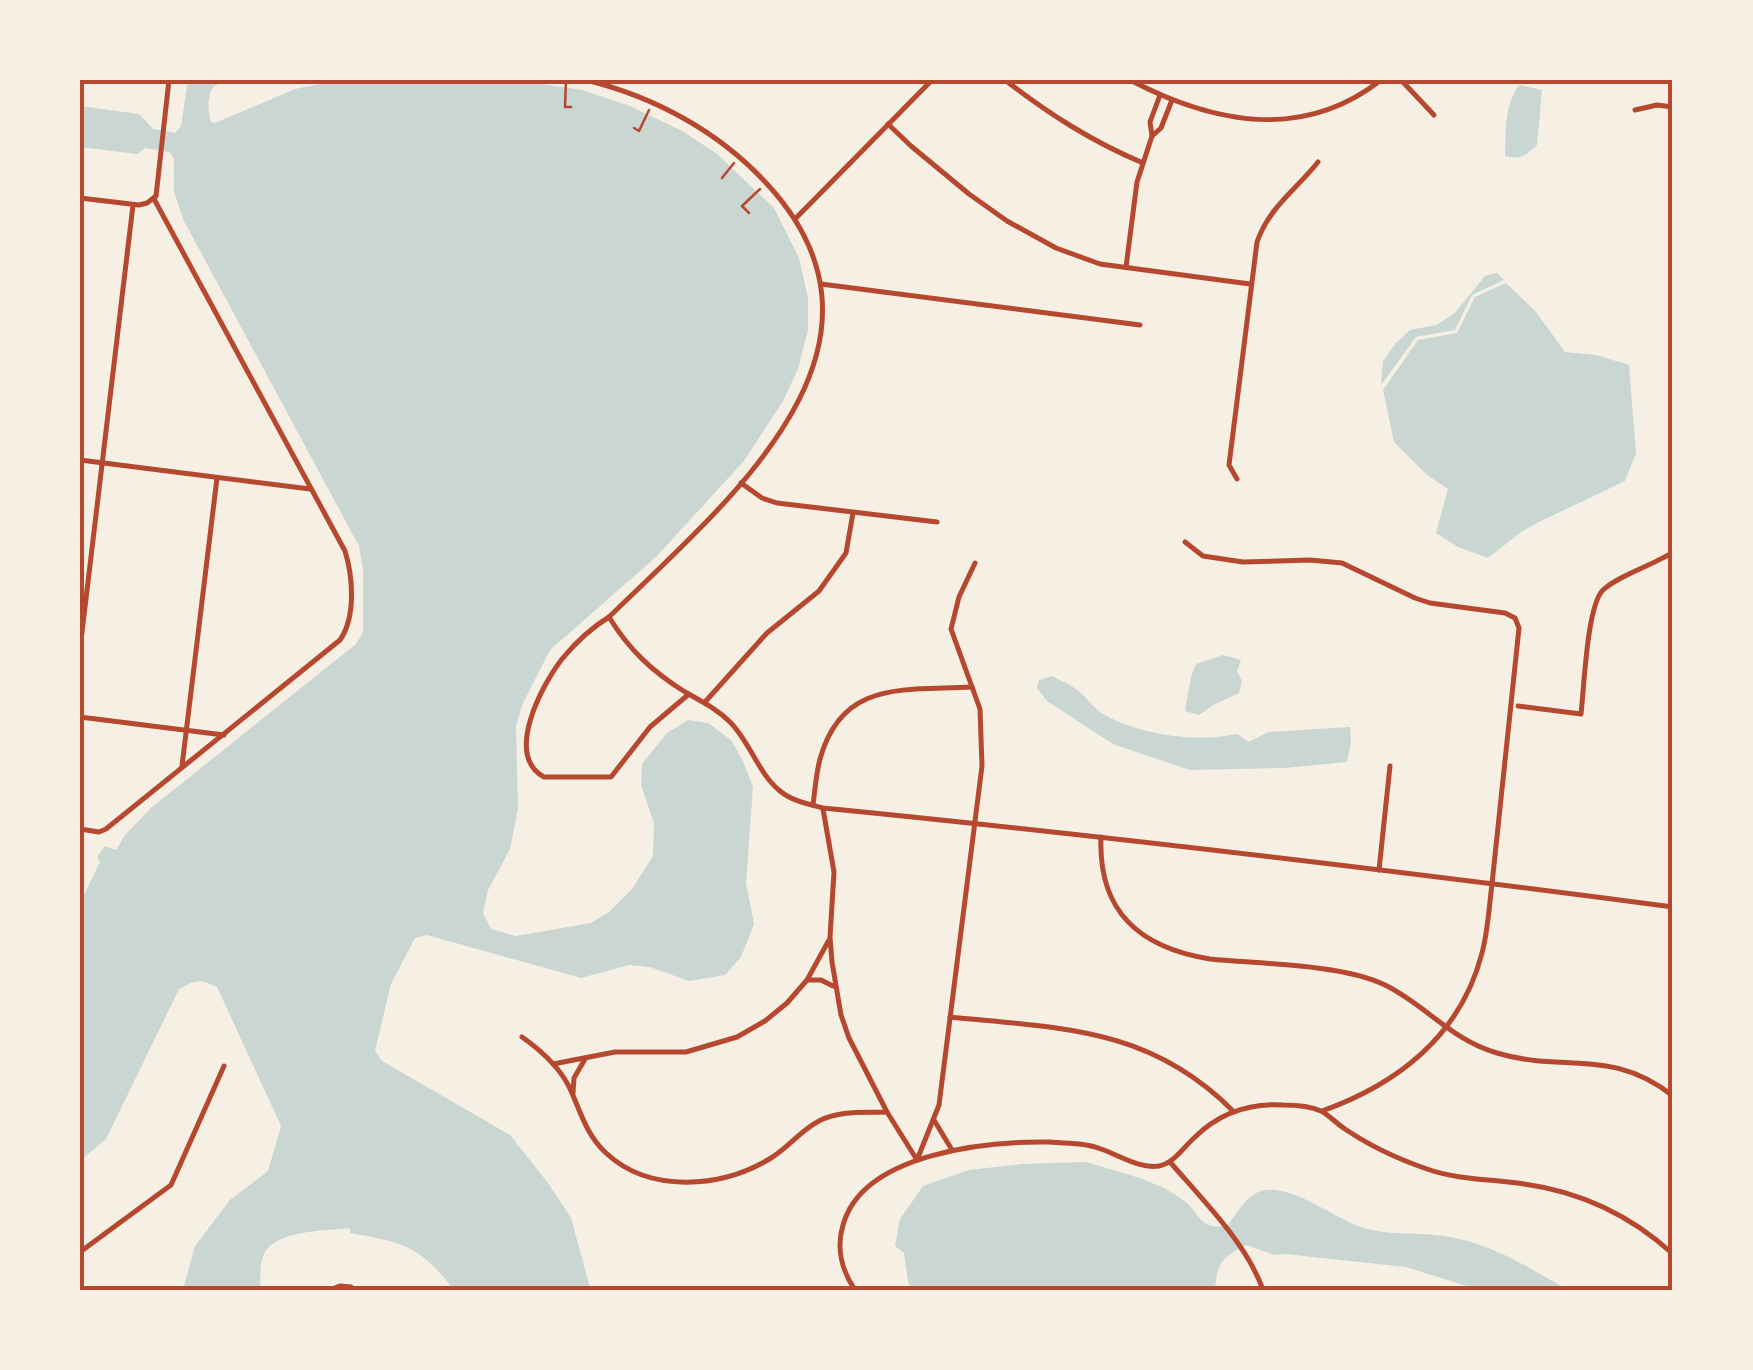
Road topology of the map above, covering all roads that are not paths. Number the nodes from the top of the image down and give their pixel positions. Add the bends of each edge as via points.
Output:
1 (169, 80) edge
2 (586, 80) edge
3 (932, 80) edge
4 (1005, 80) edge
5 (1130, 80) edge
6 (1381, 80) edge
7 (1401, 80) edge
8 (602, 82) edge
9 (1160, 95) junction
10 (1172, 100) junction
11 (1673, 107) edge
12 (1635, 110) dead end
13 (1434, 115) dead end
14 (888, 124) junction
15 (1152, 136) junction
16 (1318, 162) dead end
17 (1143, 163) junction
18 (80, 198) edge
19 (154, 199) junction
20 (134, 205) junction
21 (796, 218) junction
22 (1126, 267) junction
23 (821, 284) junction
24 (1250, 284) junction
25 (1140, 324) dead end
26 (80, 460) edge
27 (103, 463) junction
28 (217, 478) junction
29 (1237, 479) dead end
30 (741, 483) junction
31 (312, 489) junction
32 (854, 513) junction
33 (938, 522) dead end
34 (1184, 542) dead end
35 (1673, 552) edge
36 (974, 563) dead end
37 (609, 617) junction
38 (80, 650) edge
39 (972, 688) junction
40 (689, 694) junction
41 (705, 702) junction
42 (1518, 706) dead end
43 (80, 717) edge
44 (186, 730) junction
45 (224, 735) junction
46 (1390, 766) dead end
47 (182, 769) junction
48 (813, 805) junction
49 (823, 808) junction
50 (975, 823) junction
51 (80, 830) edge
52 (1100, 838) junction
53 (1379, 870) junction
54 (1492, 884) junction
55 (1673, 908) edge
56 (830, 937) junction
57 (808, 980) junction
58 (836, 988) junction
59 (950, 1016) junction
60 (1446, 1027) junction
61 (522, 1037) dead end
62 (585, 1058) junction
63 (553, 1064) junction
64 (224, 1066) dead end
65 (573, 1094) junction
66 (1673, 1096) edge
67 (1232, 1110) junction
68 (1322, 1111) junction
69 (887, 1112) junction
70 (934, 1120) junction
71 (952, 1150) junction
72 (916, 1160) junction
73 (1170, 1162) junction
74 (80, 1252) edge
75 (1673, 1254) edge
76 (330, 1290) edge
77 (354, 1290) edge
78 (856, 1290) edge
79 (1263, 1290) edge

1 - 19 street
2 - 8 street
3 - 14 street
4 - 17 street via 1095,142
5 - 9 street
6 - 10 street via 1332,108 1276,120 1224,117
7 - 13 street
8 - 21 street via 716,138
9 - 10 street
9 - 15 street
10 - 15 street
11 - 12 street
14 - 21 street
14 - 22 street via 1006,221 1090,262
15 - 17 street
16 - 24 street via 1266,220
17 - 22 street
18 - 20 street
19 - 20 street
19 - 31 street
20 - 27 street
21 - 23 street
22 - 24 street
23 - 25 street
23 - 30 street via 822,330 812,371
24 - 29 street via 1229,465
26 - 27 street
27 - 28 street
27 - 38 street
28 - 31 street
28 - 44 street
30 - 32 street via 774,503
30 - 37 street
31 - 45 street via 348,560 349,622 340,640
32 - 33 street
32 - 41 street via 848,547 822,586 767,633
34 - 54 street via 1203,556 1342,563 1434,605 1514,618 1519,628
35 - 42 street via 1597,598 1581,714
36 - 39 street via 951,629
37 - 40 street via 636,656
37 - 40 street via 561,660 535,706 526,745 528,762 541,776 610,777 650,727
39 - 48 street via 897,690 857,702 830,734
39 - 50 street via 982,732
40 - 41 street
41 - 48 street via 740,732 780,791
43 - 44 street
44 - 45 street
44 - 47 street
45 - 47 street
46 - 53 street
47 - 51 street via 106,830
48 - 49 street
49 - 50 street
49 - 56 street via 834,876
50 - 52 street
50 - 59 street
52 - 53 street
52 - 60 street via 1101,872 1114,906 1149,940 1195,957 1368,978
53 - 54 street
54 - 55 street
54 - 60 street via 1479,964
56 - 57 street
56 - 58 street
57 - 58 street
57 - 62 street via 765,1021 728,1041 686,1052
58 - 69 street via 849,1038
59 - 67 street via 1115,1038 1182,1069
59 - 70 street
60 - 66 street via 1511,1057 1619,1068
60 - 68 street via 1403,1071
61 - 63 street
62 - 63 street
62 - 65 street
63 - 65 street
64 - 74 street via 171,1185
65 - 69 street via 606,1153 672,1182 742,1172 821,1120
67 - 68 street via 1279,1104
67 - 73 street
68 - 75 street via 1374,1146 1428,1169 1550,1188 1604,1206
69 - 72 street
70 - 71 street
70 - 72 street
71 - 72 street
71 - 73 street via 1053,1142 1150,1166
72 - 78 street via 866,1190 845,1218 840,1253
73 - 79 street via 1245,1255
76 - 77 street

